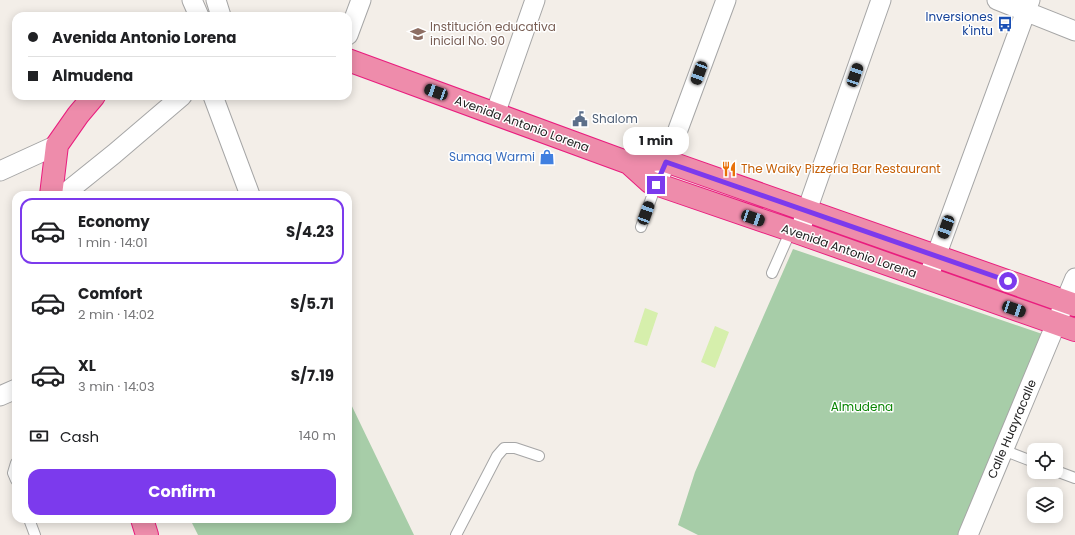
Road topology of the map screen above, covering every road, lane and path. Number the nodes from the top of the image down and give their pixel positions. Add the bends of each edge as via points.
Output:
1 (192, 0) edge
2 (216, 0) edge
3 (361, 0) edge
4 (534, 0) edge
5 (726, 0) edge
6 (881, 0) edge
7 (997, 0) edge
8 (1028, 6) edge
9 (197, 12) edge
10 (220, 12) edge
11 (352, 24) edge
12 (1075, 31) edge
13 (352, 61) edge
14 (91, 100) edge
15 (177, 100) edge
16 (214, 100) edge
17 (495, 114) junction
18 (57, 145) junction
19 (666, 162) junction
20 (629, 163) junction
21 (0, 171) edge
22 (656, 185) junction
23 (51, 191) edge
24 (68, 191) edge
25 (249, 191) edge
26 (806, 211) junction
27 (641, 227) dead end
28 (795, 231) junction
29 (936, 256) junction
30 (772, 273) dead end
31 (928, 278) junction
32 (1075, 278) edge
33 (1070, 303) edge
34 (1066, 327) edge
35 (12, 391) edge
36 (0, 396) edge
37 (1003, 450) junction
38 (539, 456) dead end
39 (1027, 459) edge
40 (1063, 474) edge
41 (1075, 478) edge
42 (30, 523) edge
43 (143, 523) edge
44 (35, 535) edge
45 (147, 535) edge
46 (456, 535) edge
47 (968, 535) edge

1 - 9 street
2 - 10 street
3 - 11 street
4 - 17 street
5 - 19 street
6 - 26 street
7 - 8 street
8 - 12 street
8 - 29 street
13 - 17 highway, Avenida Antonio Lorena
14 - 18 highway
15 - 24 street
16 - 25 street
17 - 20 highway, Avenida Antonio Lorena
18 - 21 street
18 - 23 highway
19 - 20 highway, Avenida Antonio Lorena via 660,159
19 - 22 street
19 - 26 highway, Avenida Antonio Lorena
20 - 22 highway, Avenida Antonio Lorena
22 - 27 lane
22 - 28 highway, Avenida Antonio Lorena
26 - 28 street
26 - 29 highway, Avenida Antonio Lorena
28 - 30 lane
28 - 31 highway, Avenida Antonio Lorena
29 - 31 street
29 - 33 highway, Avenida Antonio Lorena
31 - 34 highway, Avenida Antonio Lorena
32 - 33 street, Calle Huayracalle
33 - 34 street, Calle Huayracalle
34 - 37 street, Calle Huayracalle
35 - 36 street
37 - 39 lane
37 - 47 street, Calle Huayracalle
38 - 46 lane via 515,448 504,448 497,456
40 - 41 lane
42 - 44 lane
43 - 45 highway

